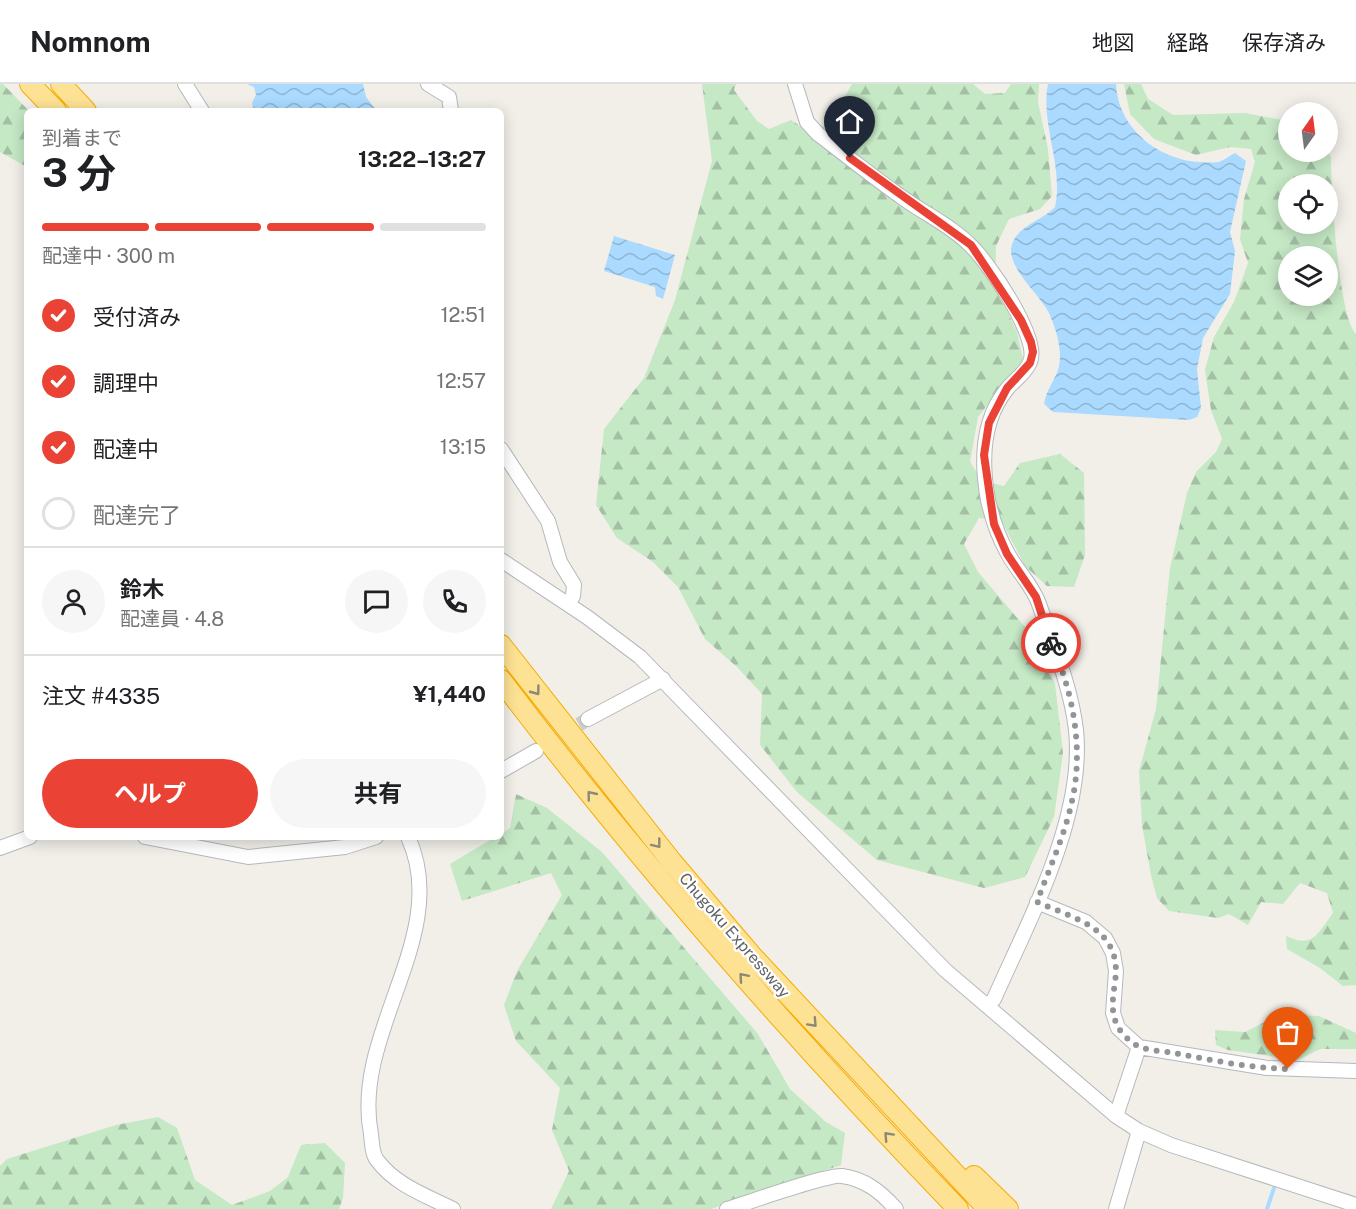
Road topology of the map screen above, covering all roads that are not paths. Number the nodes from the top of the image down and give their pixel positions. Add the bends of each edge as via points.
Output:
1 (30, 84) edge
2 (61, 84) edge
3 (185, 84) edge
4 (428, 84) edge
5 (795, 84) edge
6 (53, 108) edge
7 (83, 108) edge
8 (200, 108) edge
9 (451, 108) edge
10 (504, 453) edge
11 (504, 562) edge
12 (568, 604) junction
13 (504, 649) edge
14 (663, 679) junction
15 (504, 684) edge
16 (588, 720) tunnel mouth
17 (536, 751) tunnel mouth
18 (504, 769) edge
19 (24, 839) edge
20 (160, 840) edge
21 (367, 840) edge
22 (409, 840) edge
23 (0, 848) edge
24 (1037, 902) junction
25 (987, 1006) junction
26 (834, 1045) junction
27 (1139, 1047) junction
28 (1356, 1071) edge
29 (1116, 1116) junction
30 (1138, 1131) junction
31 (916, 1166) junction
32 (1356, 1205) edge
33 (453, 1209) edge
34 (727, 1209) edge
35 (896, 1209) edge
36 (942, 1209) edge
37 (958, 1209) edge
38 (988, 1209) edge
39 (1008, 1209) edge
40 (1116, 1209) edge

1 - 6 highway
2 - 7 highway
3 - 8 street
4 - 9 street via 449,98
5 - 24 street via 807,122 818,134 971,245 1021,320 1031,342 1030,363 1007,388 989,423 984,455 994,524 1007,554 1036,597 1061,665 1076,731 1072,802
10 - 12 street via 551,528 560,562 574,585
11 - 12 street
12 - 14 street via 640,657
13 -> 26 highway, Chugoku Expressway via 672,862
14 - 16 street
14 - 25 street via 895,921
31 -> 15 highway, Chugoku Expressway via 796,1037 651,870
17 - 18 street
19 - 23 street
20 - 21 street via 248,857 345,847
22 - 33 street via 420,871 419,912 379,1036 369,1088 369,1123 376,1159 402,1184
24 - 25 street via 994,999
24 - 27 street via 1086,922 1105,938 1116,971 1113,1013 1118,1028
25 - 29 street
26 - 38 highway, Chugoku Expressway
26 - 39 highway
27 - 28 street via 1267,1068
27 - 29 street
29 - 30 street
30 - 32 street
30 - 40 street
31 - 36 highway via 929,1196
31 - 37 highway, Chugoku Expressway
34 - 35 street via 840,1175 860,1180 881,1192

